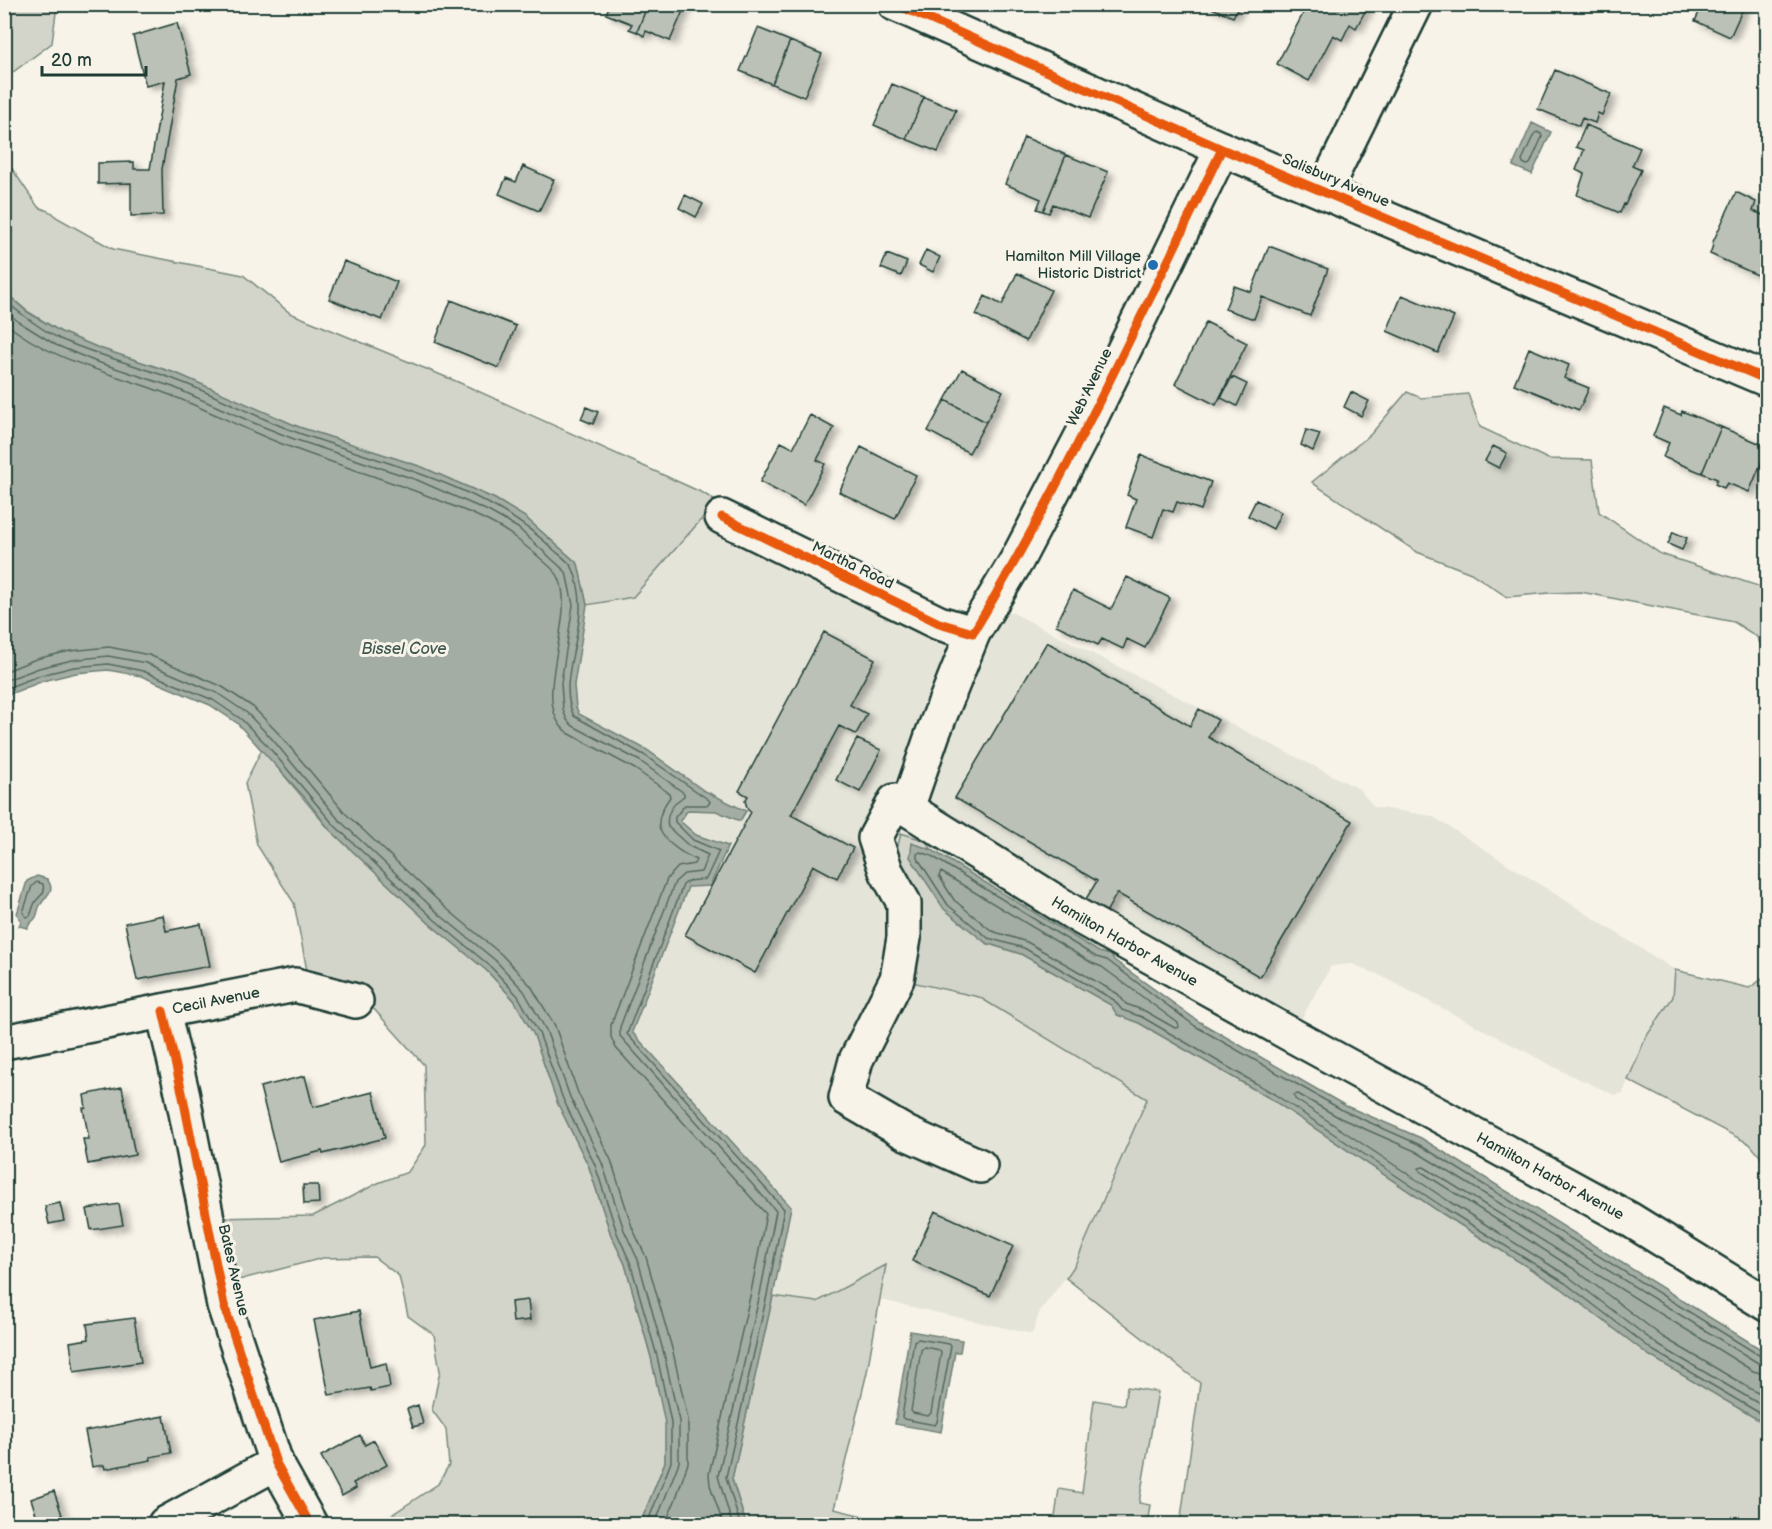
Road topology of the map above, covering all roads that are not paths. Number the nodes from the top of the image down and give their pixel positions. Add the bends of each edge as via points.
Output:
1 (896, 4) edge
2 (1416, 4) edge
3 (1222, 149) junction
4 (1324, 191) junction
5 (1767, 380) edge
6 (722, 518) dead end
7 (973, 633) junction
8 (907, 808) junction
9 (356, 1000) dead end
10 (163, 1011) junction
11 (4, 1041) edge
12 (980, 1166) dead end
13 (1767, 1305) edge
14 (276, 1463) junction
15 (165, 1524) edge
16 (310, 1524) edge

1 - 3 street, Salisbury Avenue
2 - 4 street
3 - 4 street, Salisbury Avenue
3 - 7 street, Web Avenue via 1077,445 1017,560
4 - 5 street, Salisbury Avenue
6 - 7 street, Martha Road via 939,623
7 - 8 street, Web Avenue
8 - 12 street via 895,801 875,838 886,871 904,903 904,938 897,979 856,1060 846,1098 906,1133
8 - 13 street, Hamilton Harbor Avenue via 1080,916 1629,1219
9 - 10 street, Cecil Avenue via 295,985
10 - 11 street, Cecil Avenue
10 - 14 street, Bates Avenue via 224,1305
14 - 15 street
14 - 16 street, Bates Avenue

